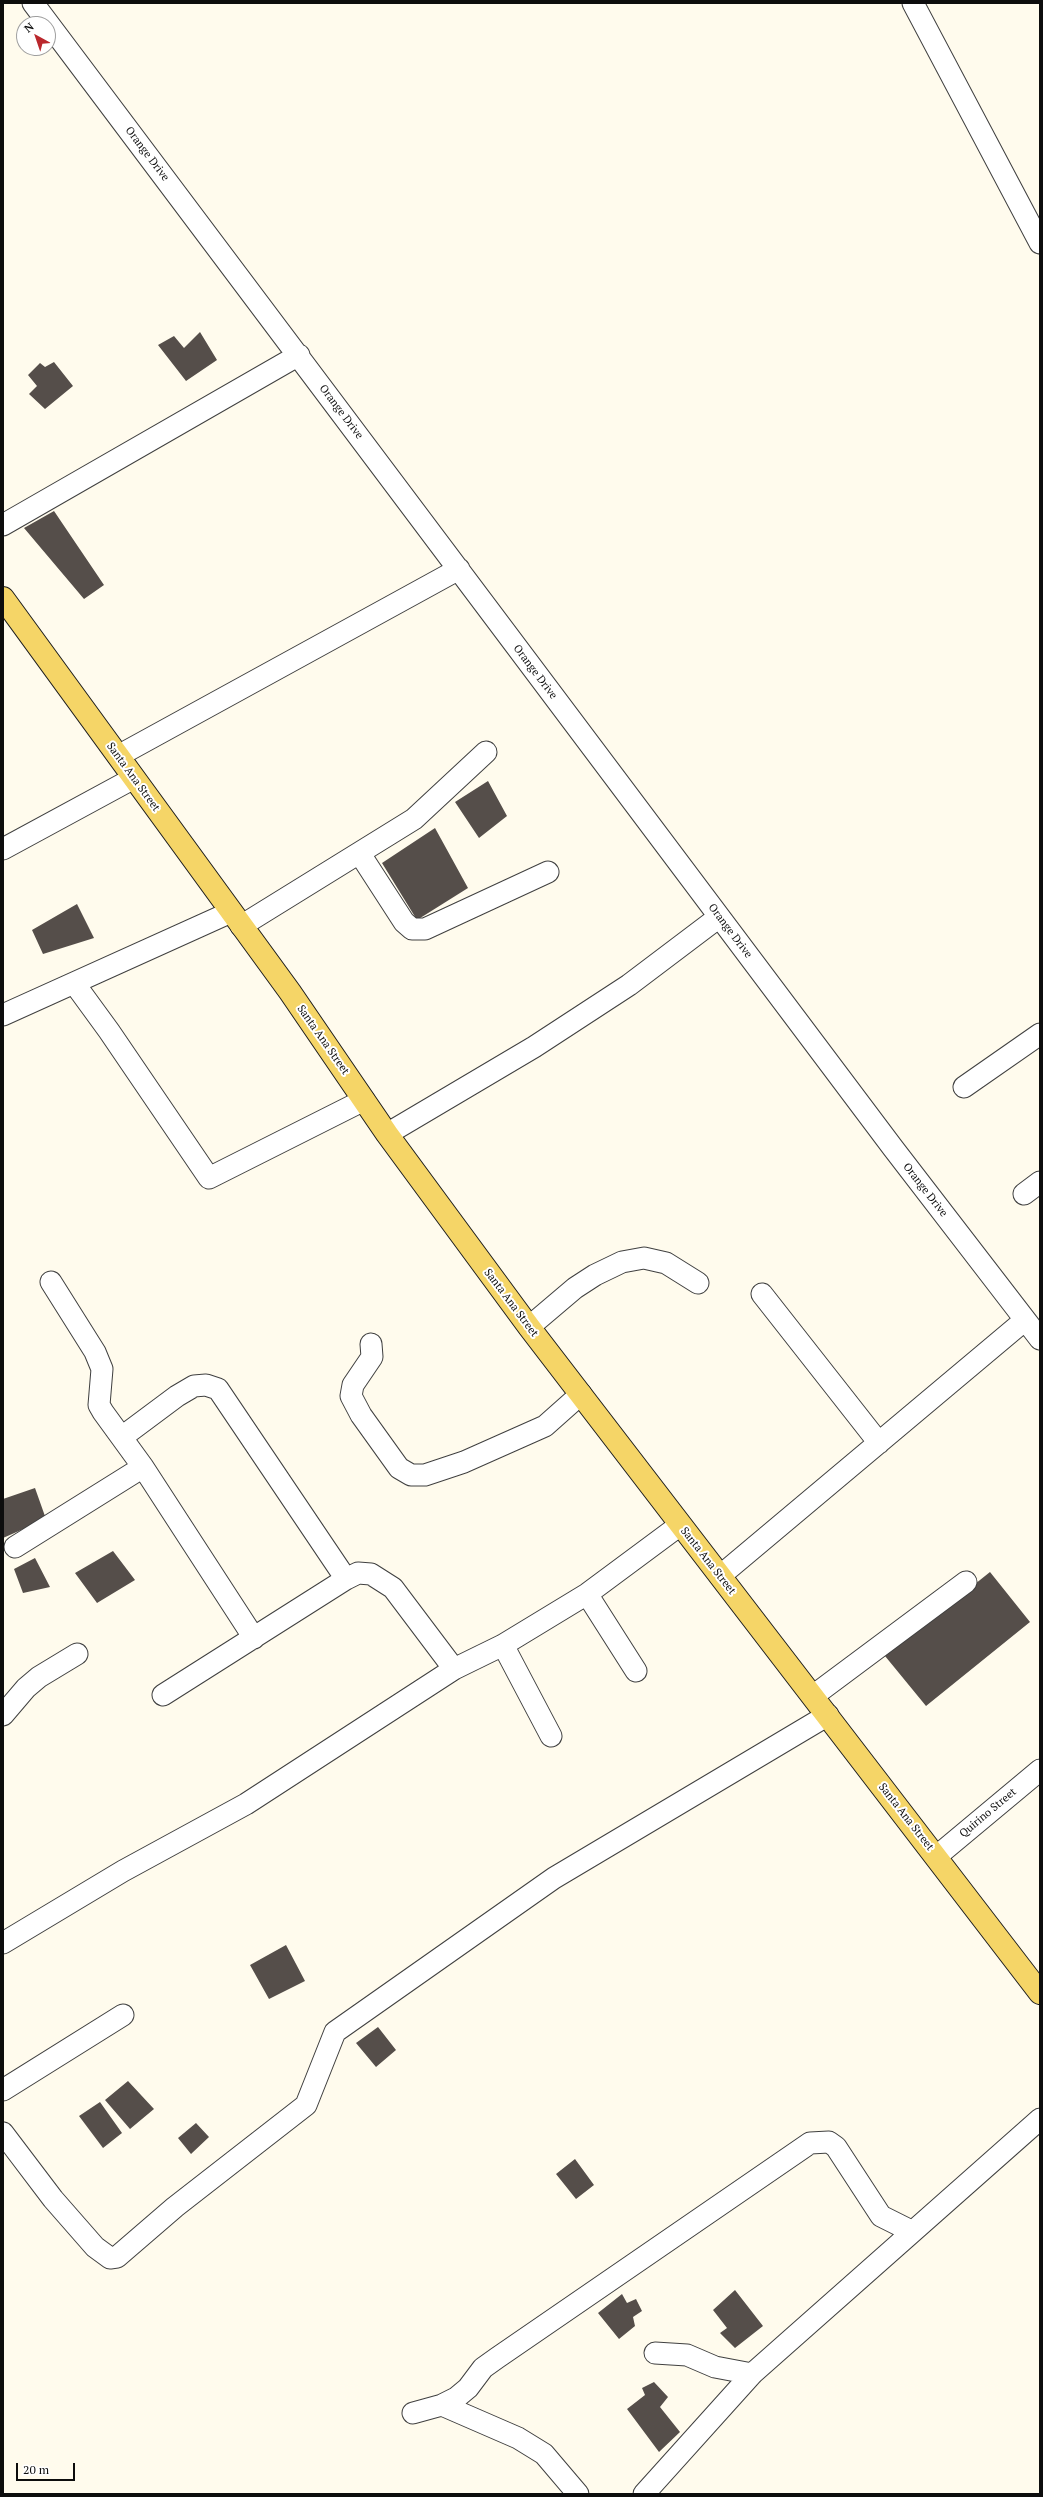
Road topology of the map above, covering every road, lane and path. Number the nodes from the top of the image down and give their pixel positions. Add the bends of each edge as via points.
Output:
1 (33, 3) edge
2 (913, 3) edge
3 (1040, 243) edge
4 (299, 355) junction
5 (3, 525) edge
6 (459, 569) junction
7 (3, 598) edge
8 (486, 752) dead end
9 (118, 756) junction
10 (134, 778) junction
11 (3, 849) edge
12 (360, 854) junction
13 (548, 872) dead end
14 (719, 917) junction
15 (236, 919) junction
16 (74, 983) junction
17 (3, 1016) edge
18 (1040, 1034) edge
19 (964, 1087) dead end
20 (364, 1100) junction
21 (387, 1134) junction
22 (51, 1282) dead end
23 (698, 1283) dead end
24 (762, 1294) dead end
25 (1025, 1320) junction
26 (529, 1328) junction
27 (1040, 1339) edge
28 (371, 1344) dead end
29 (581, 1394) junction
30 (122, 1437) junction
31 (879, 1442) junction
32 (143, 1467) junction
33 (680, 1525) junction
34 (15, 1546) dead end
35 (720, 1576) junction
36 (346, 1579) junction
37 (966, 1582) dead end
38 (587, 1594) junction
39 (254, 1638) junction
40 (503, 1645) junction
41 (77, 1654) dead end
42 (454, 1669) junction
43 (636, 1671) dead end
44 (164, 1695) dead end
45 (813, 1696) junction
46 (3, 1715) edge
47 (828, 1715) junction
48 (551, 1736) dead end
49 (1040, 1770) edge
50 (937, 1856) junction
51 (3, 1943) edge
52 (1040, 1993) edge
53 (123, 2015) dead end
54 (3, 2090) edge
55 (1040, 2119) edge
56 (3, 2133) edge
57 (911, 2231) junction
58 (655, 2353) dead end
59 (752, 2374) junction
60 (442, 2405) junction
61 (413, 2413) dead end
62 (578, 2494) edge
63 (644, 2494) edge

1 - 4 street, Orange Drive
2 - 3 street
4 - 5 street
4 - 6 street, Orange Drive
6 - 9 street
6 - 14 street, Orange Drive
7 - 9 main road, Santa Ana Street
8 - 12 street via 414,819
9 - 10 main road, Santa Ana Street
10 - 11 street
10 - 15 main road, Santa Ana Street
12 - 13 street via 404,922 412,928 425,929
12 - 15 street
14 - 21 street via 629,985 534,1047
14 - 25 street, Orange Drive
15 - 16 street
15 - 20 main road, Santa Ana Street
16 - 17 street
16 - 20 street via 209,1178
18 - 19 street
20 - 21 main road, Santa Ana Street
21 - 26 main road, Santa Ana Street
22 - 30 street via 95,1352 102,1369 99,1405
23 - 26 street via 666,1263 644,1258 622,1262 595,1274 575,1288
24 - 31 street
25 - 27 street, Orange Drive
25 - 31 street
26 - 29 main road, Santa Ana Street
28 - 29 street via 372,1357 353,1386 351,1396 361,1415 399,1468 411,1475 425,1475 464,1462 544,1426
29 - 33 main road, Santa Ana Street
30 - 32 street
30 - 36 street via 194,1386 206,1385 218,1389
31 - 35 street
32 - 34 street
32 - 39 street
33 - 35 main road, Santa Ana Street
33 - 38 street
35 - 45 main road, Santa Ana Street
36 - 39 street
36 - 42 street via 358,1573 371,1574 393,1588
37 - 45 street
38 - 40 street
38 - 43 street
39 - 44 street
40 - 42 street
40 - 48 street
41 - 46 street via 39,1677
42 - 51 street via 246,1804 123,1871
45 - 47 main road, Santa Ana Street
47 - 50 main road, Santa Ana Street
47 - 56 street via 554,1878 335,2032 306,2105 175,2207 117,2256 110,2258 95,2247 53,2199
49 - 50 street, Quirino Street
50 - 52 main road, Santa Ana Street
53 - 54 street
55 - 57 street
57 - 59 street
57 - 60 street via 881,2216 836,2147 829,2142 810,2143 497,2358 475,2376 468,2388
58 - 59 street via 687,2355 715,2367
59 - 63 street
60 - 61 street
60 - 62 street via 518,2438 544,2454

